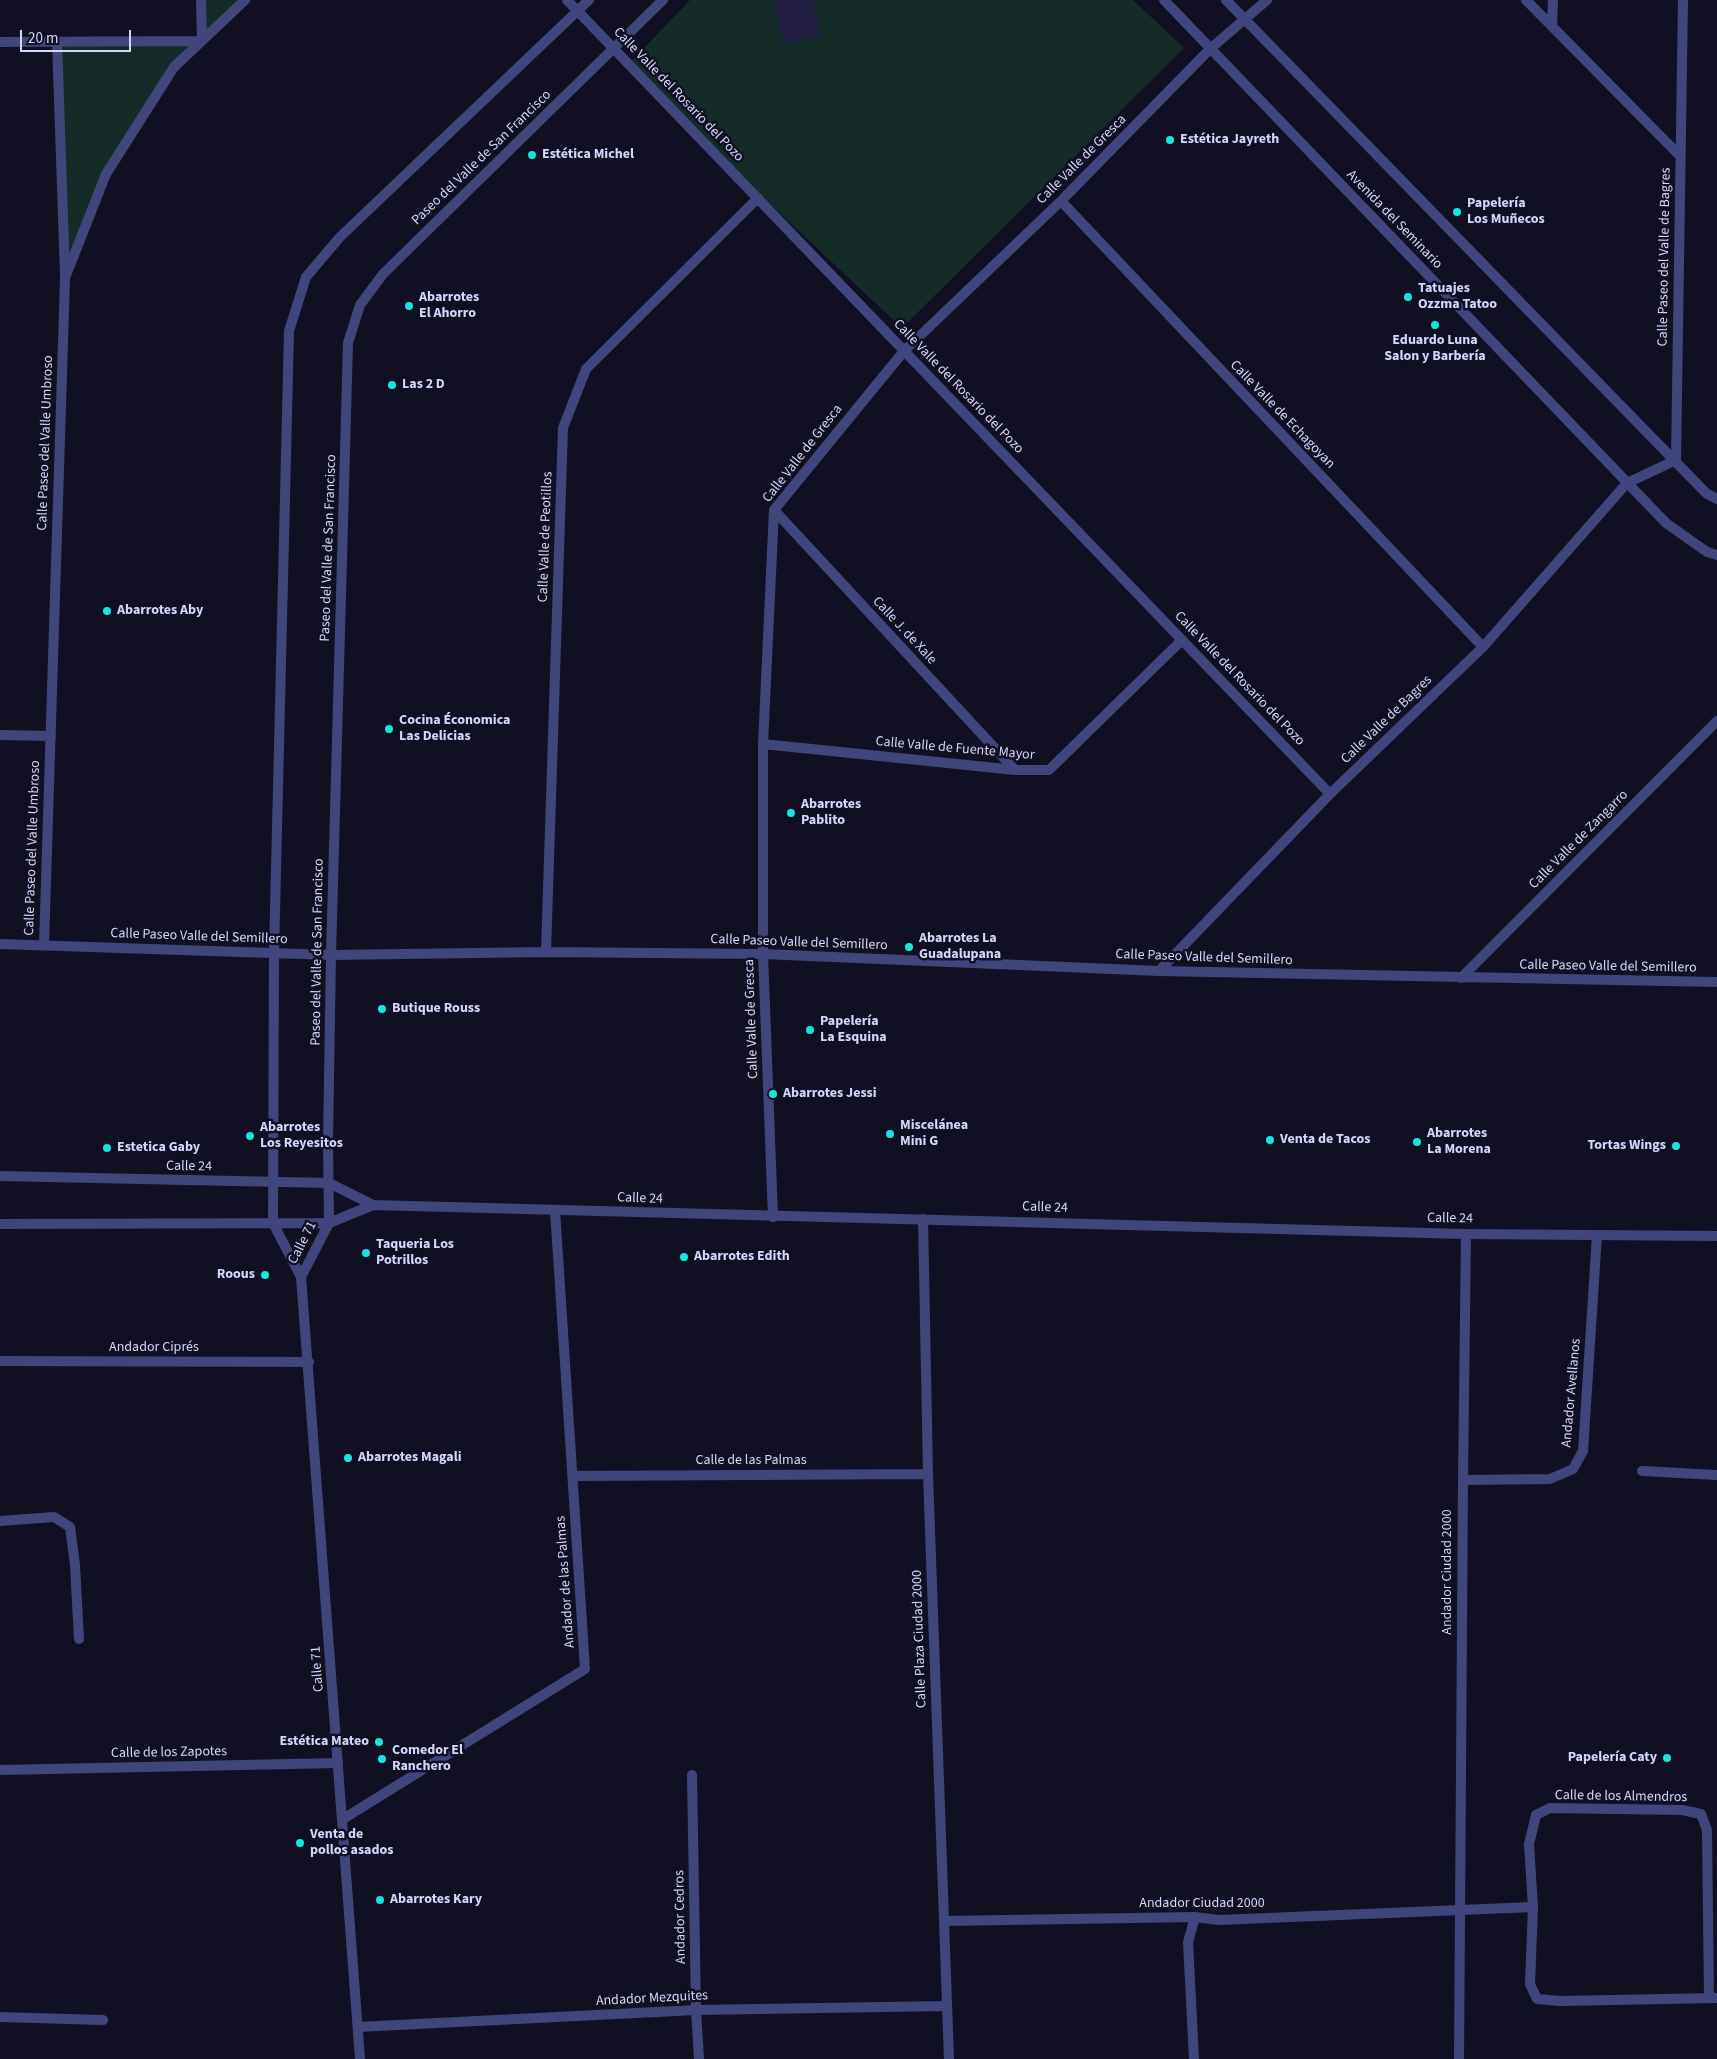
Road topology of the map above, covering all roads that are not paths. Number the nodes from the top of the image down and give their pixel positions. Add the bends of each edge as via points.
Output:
1 (201, 0) edge
2 (244, 0) edge
3 (567, 0) edge
4 (588, 0) edge
5 (663, 0) edge
6 (1164, 0) edge
7 (1226, 0) edge
8 (1267, 0) edge
9 (1526, 0) edge
10 (1553, 0) edge
11 (1682, 0) edge
12 (577, 11) junction
13 (1244, 20) junction
14 (1552, 26) junction
15 (202, 41) junction
16 (0, 42) edge
17 (57, 42) junction
18 (614, 49) junction
19 (1210, 49) junction
20 (1680, 156) junction
21 (758, 198) junction
22 (1061, 201) junction
23 (65, 278) junction
24 (904, 351) junction
25 (1676, 460) junction
26 (1628, 483) junction
27 (1717, 499) edge
28 (774, 510) junction
29 (1717, 556) edge
30 (1182, 640) junction
31 (1483, 647) junction
32 (1717, 720) edge
33 (0, 735) edge
34 (51, 736) junction
35 (763, 744) junction
36 (1015, 770) junction
37 (1330, 794) junction
38 (0, 944) edge
39 (44, 945) junction
40 (546, 952) junction
41 (274, 953) junction
42 (331, 954) junction
43 (763, 954) junction
44 (1160, 971) junction
45 (1461, 978) junction
46 (1717, 982) edge
47 (0, 1176) edge
48 (273, 1183) junction
49 (329, 1183) junction
50 (373, 1205) junction
51 (555, 1210) junction
52 (773, 1217) junction
53 (923, 1219) junction
54 (329, 1222) junction
55 (273, 1223) junction
56 (0, 1224) edge
57 (1466, 1234) junction
58 (1597, 1235) junction
59 (1717, 1236) edge
60 (301, 1276) junction
61 (0, 1361) edge
62 (308, 1362) junction
63 (1642, 1471) dead end
64 (928, 1474) junction
65 (1717, 1475) edge
66 (573, 1476) junction
67 (1463, 1480) junction
68 (0, 1521) edge
69 (80, 1639) dead end
70 (338, 1763) junction
71 (0, 1770) edge
72 (692, 1775) dead end
73 (342, 1819) junction
74 (1533, 1907) junction
75 (1460, 1910) junction
76 (1196, 1917) junction
77 (944, 1921) junction
78 (1713, 1998) edge
79 (947, 2006) junction
80 (696, 2010) junction
81 (0, 2017) edge
82 (103, 2020) dead end
83 (358, 2027) junction
84 (360, 2059) edge
85 (699, 2059) edge
86 (949, 2059) edge
87 (1194, 2059) edge
88 (1459, 2059) edge

1 - 15 street
2 - 15 street, Calle Paseo del Valle Umbroso
3 - 12 street, Calle Valle del Rosario del Pozo
4 - 12 street
5 - 18 street, Paseo del Valle de San Francisco
6 - 19 street, Avenida del Seminario
7 - 13 street
8 - 13 street, Calle Valle de Gresca
9 - 14 street
10 - 14 street
11 - 20 street, Calle Paseo del Valle de Bagres
12 - 18 street, Calle Valle del Rosario del Pozo
12 - 41 street via 340,237 306,277 289,331
13 - 19 street, Calle Valle de Gresca
13 - 25 street
14 - 20 street
15 - 17 street
15 - 23 street, Calle Paseo del Valle Umbroso via 174,67 106,174
16 - 17 street
17 - 23 street
18 - 21 street, Calle Valle del Rosario del Pozo
18 - 42 street, Paseo del Valle de San Francisco via 383,274 360,305 348,343
19 - 22 street, Calle Valle de Gresca
19 - 26 street, Avenida del Seminario
20 - 25 street, Calle Paseo del Valle de Bagres
21 - 24 street, Calle Valle del Rosario del Pozo
21 - 40 street, Calle Valle de Peotillos via 586,369 563,428
22 - 24 street, Calle Valle de Gresca
22 - 31 street, Calle Valle de Echagoyan
23 - 34 street, Calle Paseo del Valle Umbroso
24 - 28 street, Calle Valle de Gresca
24 - 30 street, Calle Valle del Rosario del Pozo
25 - 26 street
25 - 27 street via 1706,493
26 - 29 street, Avenida del Seminario via 1666,523
26 - 31 street, Calle Valle de Bagres
28 - 35 street, Calle Valle de Gresca
28 - 36 street, Calle J. de Xale
30 - 36 street, Calle Valle de Fuente Mayor via 1049,770
30 - 37 street, Calle Valle del Rosario del Pozo
31 - 37 street, Calle Valle de Bagres
32 - 45 street, Calle Valle de Zangarro
33 - 34 street
34 - 39 street, Calle Paseo del Valle Umbroso
35 - 36 street, Calle Valle de Fuente Mayor
35 - 43 street, Calle Valle de Gresca
37 - 44 street, Calle Valle de Bagres
38 - 39 street, Calle Paseo Valle del Semillero
39 - 41 street, Calle Paseo Valle del Semillero
40 - 42 street, Calle Paseo Valle del Semillero
40 - 43 street, Calle Paseo Valle del Semillero
41 - 42 street, Calle Paseo Valle del Semillero
41 - 48 street
42 - 49 street, Paseo del Valle de San Francisco
43 - 44 street, Calle Paseo Valle del Semillero
43 - 52 street, Calle Valle de Gresca
44 - 45 street, Calle Paseo Valle del Semillero
45 - 46 street, Calle Paseo Valle del Semillero
47 - 48 street, Calle 24
48 - 49 street, Calle 24
48 - 55 street
49 - 50 street, Calle 24
49 - 54 street, Paseo del Valle de San Francisco
50 - 51 street, Calle 24
50 - 54 street, Calle 24
51 - 52 street, Calle 24
51 - 66 street, Andador de las Palmas
52 - 53 street, Calle 24
53 - 57 street, Calle 24
53 - 64 street, Calle Plaza Ciudad 2000
54 - 55 street, Calle 24
54 - 60 street, Calle 71
55 - 56 street, Calle 24
55 - 60 street, Calle 71
57 - 58 street, Calle 24
57 - 67 street, Andador Ciudad 2000
58 - 59 street, Calle 24
58 - 67 street, Andador Avellanos via 1582,1451 1573,1469 1550,1479
60 - 62 street, Calle 71
61 - 62 street, Andador Ciprés
62 - 70 street, Calle 71
63 - 65 street
64 - 66 street, Calle de las Palmas
64 - 77 street, Calle Plaza Ciudad 2000
66 - 73 street, Andador de las Palmas via 585,1669
67 - 75 street, Andador Ciudad 2000
68 - 69 street via 54,1517 70,1527
70 - 71 street, Calle de los Zapotes
70 - 73 street, Calle 71
72 - 80 street, Andador Cedros
73 - 83 street, Calle 71
74 - 75 street, Andador Ciudad 2000
74 - 78 street, Calle de los Almendros via 1530,1984 1537,1999
74 - 78 street, Calle de los Almendros via 1529,1844 1536,1815 1550,1808 1682,1810 1701,1814 1707,1830
75 - 76 street, Andador Ciudad 2000 via 1219,1920
75 - 88 street, Andador Ciudad 2000
76 - 77 street, Andador Ciudad 2000
76 - 87 street via 1188,1942
77 - 79 street, Calle Plaza Ciudad 2000
79 - 80 street, Andador Mezquites
79 - 86 street, Calle Plaza Ciudad 2000
80 - 83 street, Andador Mezquites
80 - 85 street, Andador Cedros
81 - 82 street
83 - 84 street, Calle 71

